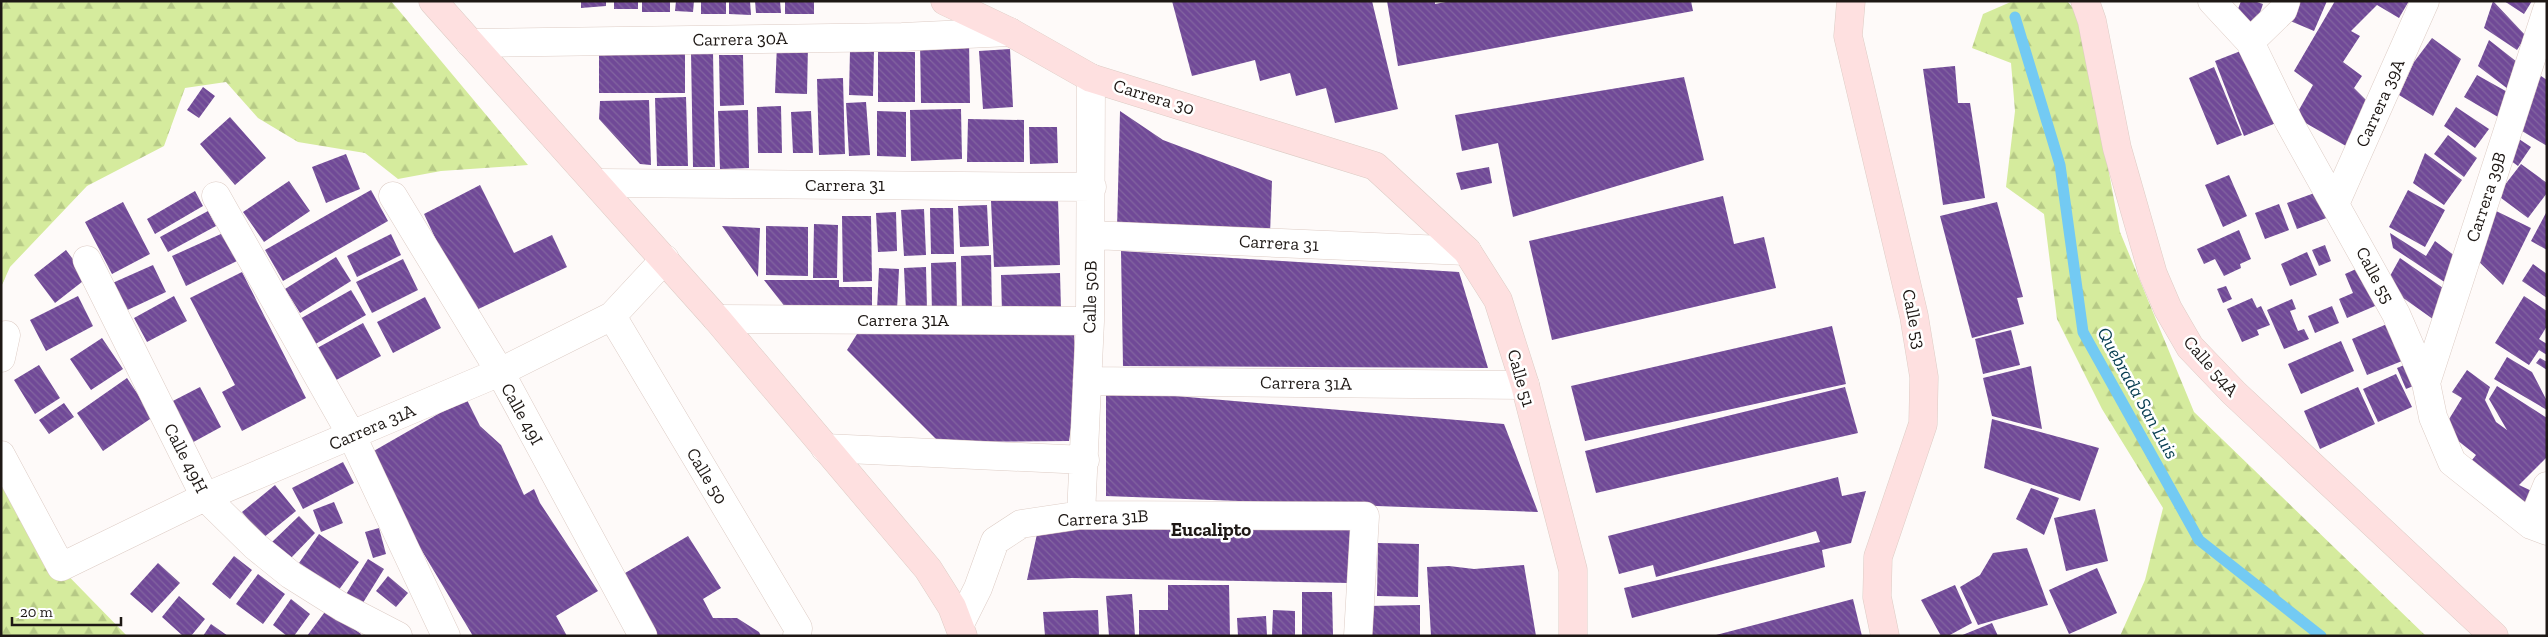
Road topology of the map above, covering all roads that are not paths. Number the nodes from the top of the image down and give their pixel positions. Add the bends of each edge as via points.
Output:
1 (433, 1) edge
2 (945, 1) edge
3 (1851, 1) edge
4 (2085, 1) edge
5 (2212, 1) edge
6 (2286, 1) edge
7 (2425, 1) edge
8 (2547, 10) edge
9 (1010, 32) junction
10 (2250, 42) junction
11 (470, 43) junction
12 (1091, 78) junction
13 (1375, 166) joint
14 (598, 183) junction
15 (1092, 187) junction
16 (216, 196) dead end
17 (393, 196) dead end
18 (2335, 204) junction
19 (1091, 235) junction
20 (1467, 252) junction
21 (665, 259) junction
22 (87, 260) dead end
23 (612, 316) junction
24 (717, 319) junction
25 (1090, 320) junction
26 (500, 372) junction
27 (1087, 381) junction
28 (2426, 383) junction
29 (1524, 385) junction
30 (352, 436) junction
31 (825, 448) junction
32 (1, 455) edge
33 (1085, 460) junction
34 (2547, 486) edge
35 (205, 497) junction
36 (1081, 515) junction
37 (2539, 528) edge
38 (961, 630) edge
39 (398, 636) edge
40 (446, 636) edge
41 (643, 636) edge
42 (797, 636) edge
43 (1358, 636) edge
44 (1573, 636) edge
45 (1885, 636) edge
46 (2494, 636) edge

1 - 11 street
2 - 9 street, Carrera 30
3 - 45 street, Calle 53 via 1848,36 1914,316 1924,377 1923,424 1878,557 1877,597
4 - 46 street, Calle 54A via 2092,21 2117,148 2154,274 2168,309 2190,347 2234,393
5 - 10 street, Calle 55
6 - 10 street via 2283,10
7 - 18 street, Carrera 39A
8 - 28 street, Carrera 39B
9 - 11 street, Carrera 30A via 902,37
9 - 12 street, Carrera 30
10 - 18 street, Calle 55 via 2289,122
11 - 14 street
12 - 13 street, Carrera 30
12 - 15 street, Calle 50B
13 - 20 street, Calle 51
14 - 15 street, Carrera 31
14 - 21 street
15 - 19 street, Calle 50B
16 - 30 street
17 - 26 street, Calle 49I
18 - 28 street, Calle 55 via 2396,314
19 - 20 street, Carrera 31
19 - 25 street, Calle 50B
20 - 29 street, Calle 51 via 1498,300
21 - 23 street, Carrera 31A
21 - 24 street
22 - 35 street, Calle 49H
23 - 26 street, Carrera 31A
23 - 42 street, Calle 50 via 798,628
24 - 25 street, Carrera 31A
24 - 31 street
25 - 27 street, Calle 50B
26 - 30 street, Carrera 31A
26 - 41 street, Calle 49I
27 - 29 street, Carrera 31A
27 - 33 street, Calle 50B
28 - 37 street, Calle 55 via 2433,417 2452,462
29 - 44 street, Calle 51 via 1573,570
30 - 35 street, Carrera 31A
30 - 40 street
31 - 33 street
31 - 38 street via 928,569 952,607
32 - 35 street, Carrera 31A via 61,567
33 - 36 street, Calle 50B
34 - 37 street
35 - 39 street, Calle 49H via 255,546 291,575 342,607
36 - 38 street, Carrera 31B via 1021,524 996,541
36 - 43 street, Carrera 31B via 1365,516

